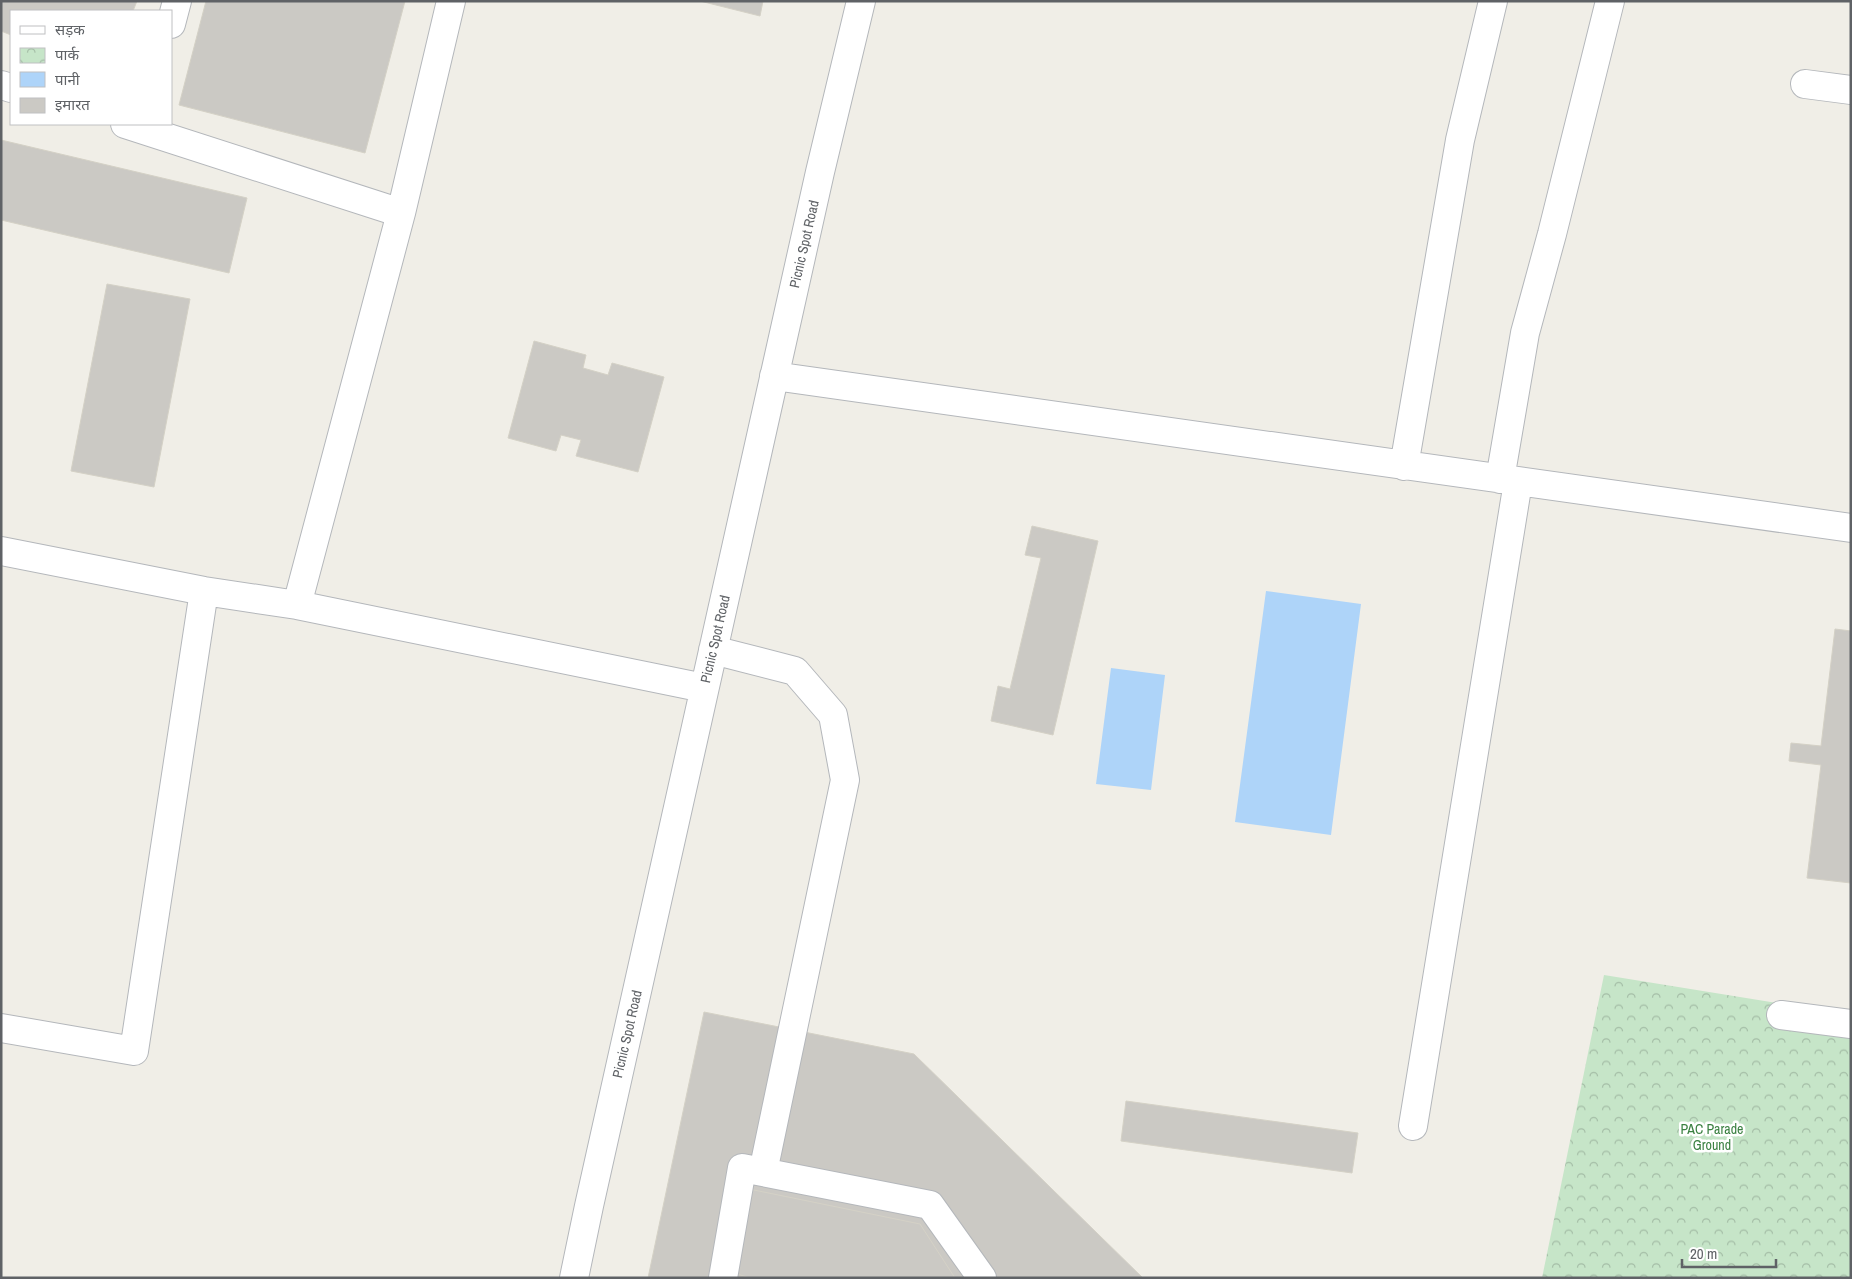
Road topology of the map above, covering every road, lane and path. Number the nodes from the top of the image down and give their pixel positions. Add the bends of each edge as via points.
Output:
1 (177, 1) edge
2 (451, 1) edge
3 (861, 1) edge
4 (1493, 1) edge
5 (1610, 1) edge
6 (172, 20) edge
7 (1805, 84) dead end
8 (1851, 90) edge
9 (137, 126) edge
10 (401, 213) junction
11 (774, 376) junction
12 (1404, 466) junction
13 (1509, 480) junction
14 (1851, 528) edge
15 (1, 551) edge
16 (204, 591) junction
17 (297, 605) junction
18 (713, 650) junction
19 (704, 688) junction
20 (1781, 1015) dead end
21 (1851, 1024) edge
22 (1, 1028) edge
23 (1413, 1126) dead end
24 (763, 1172) junction
25 (574, 1278) edge
26 (723, 1278) edge
27 (982, 1278) edge

1 - 6 street
2 - 10 street
3 - 11 street, Picnic Spot Road
4 - 12 street via 1460,140
5 - 13 street via 1525,333
7 - 8 street
9 - 10 street
10 - 17 street
11 - 12 street
11 - 18 street, Picnic Spot Road
12 - 13 street
13 - 14 street
13 - 23 street
15 - 16 street
16 - 17 street
16 - 22 street via 134,1051
17 - 19 street
18 - 19 street, Picnic Spot Road
18 - 24 street via 795,672 833,715 845,780
19 - 25 street, Picnic Spot Road
20 - 21 street
24 - 26 street via 742,1168
24 - 27 street via 930,1205

